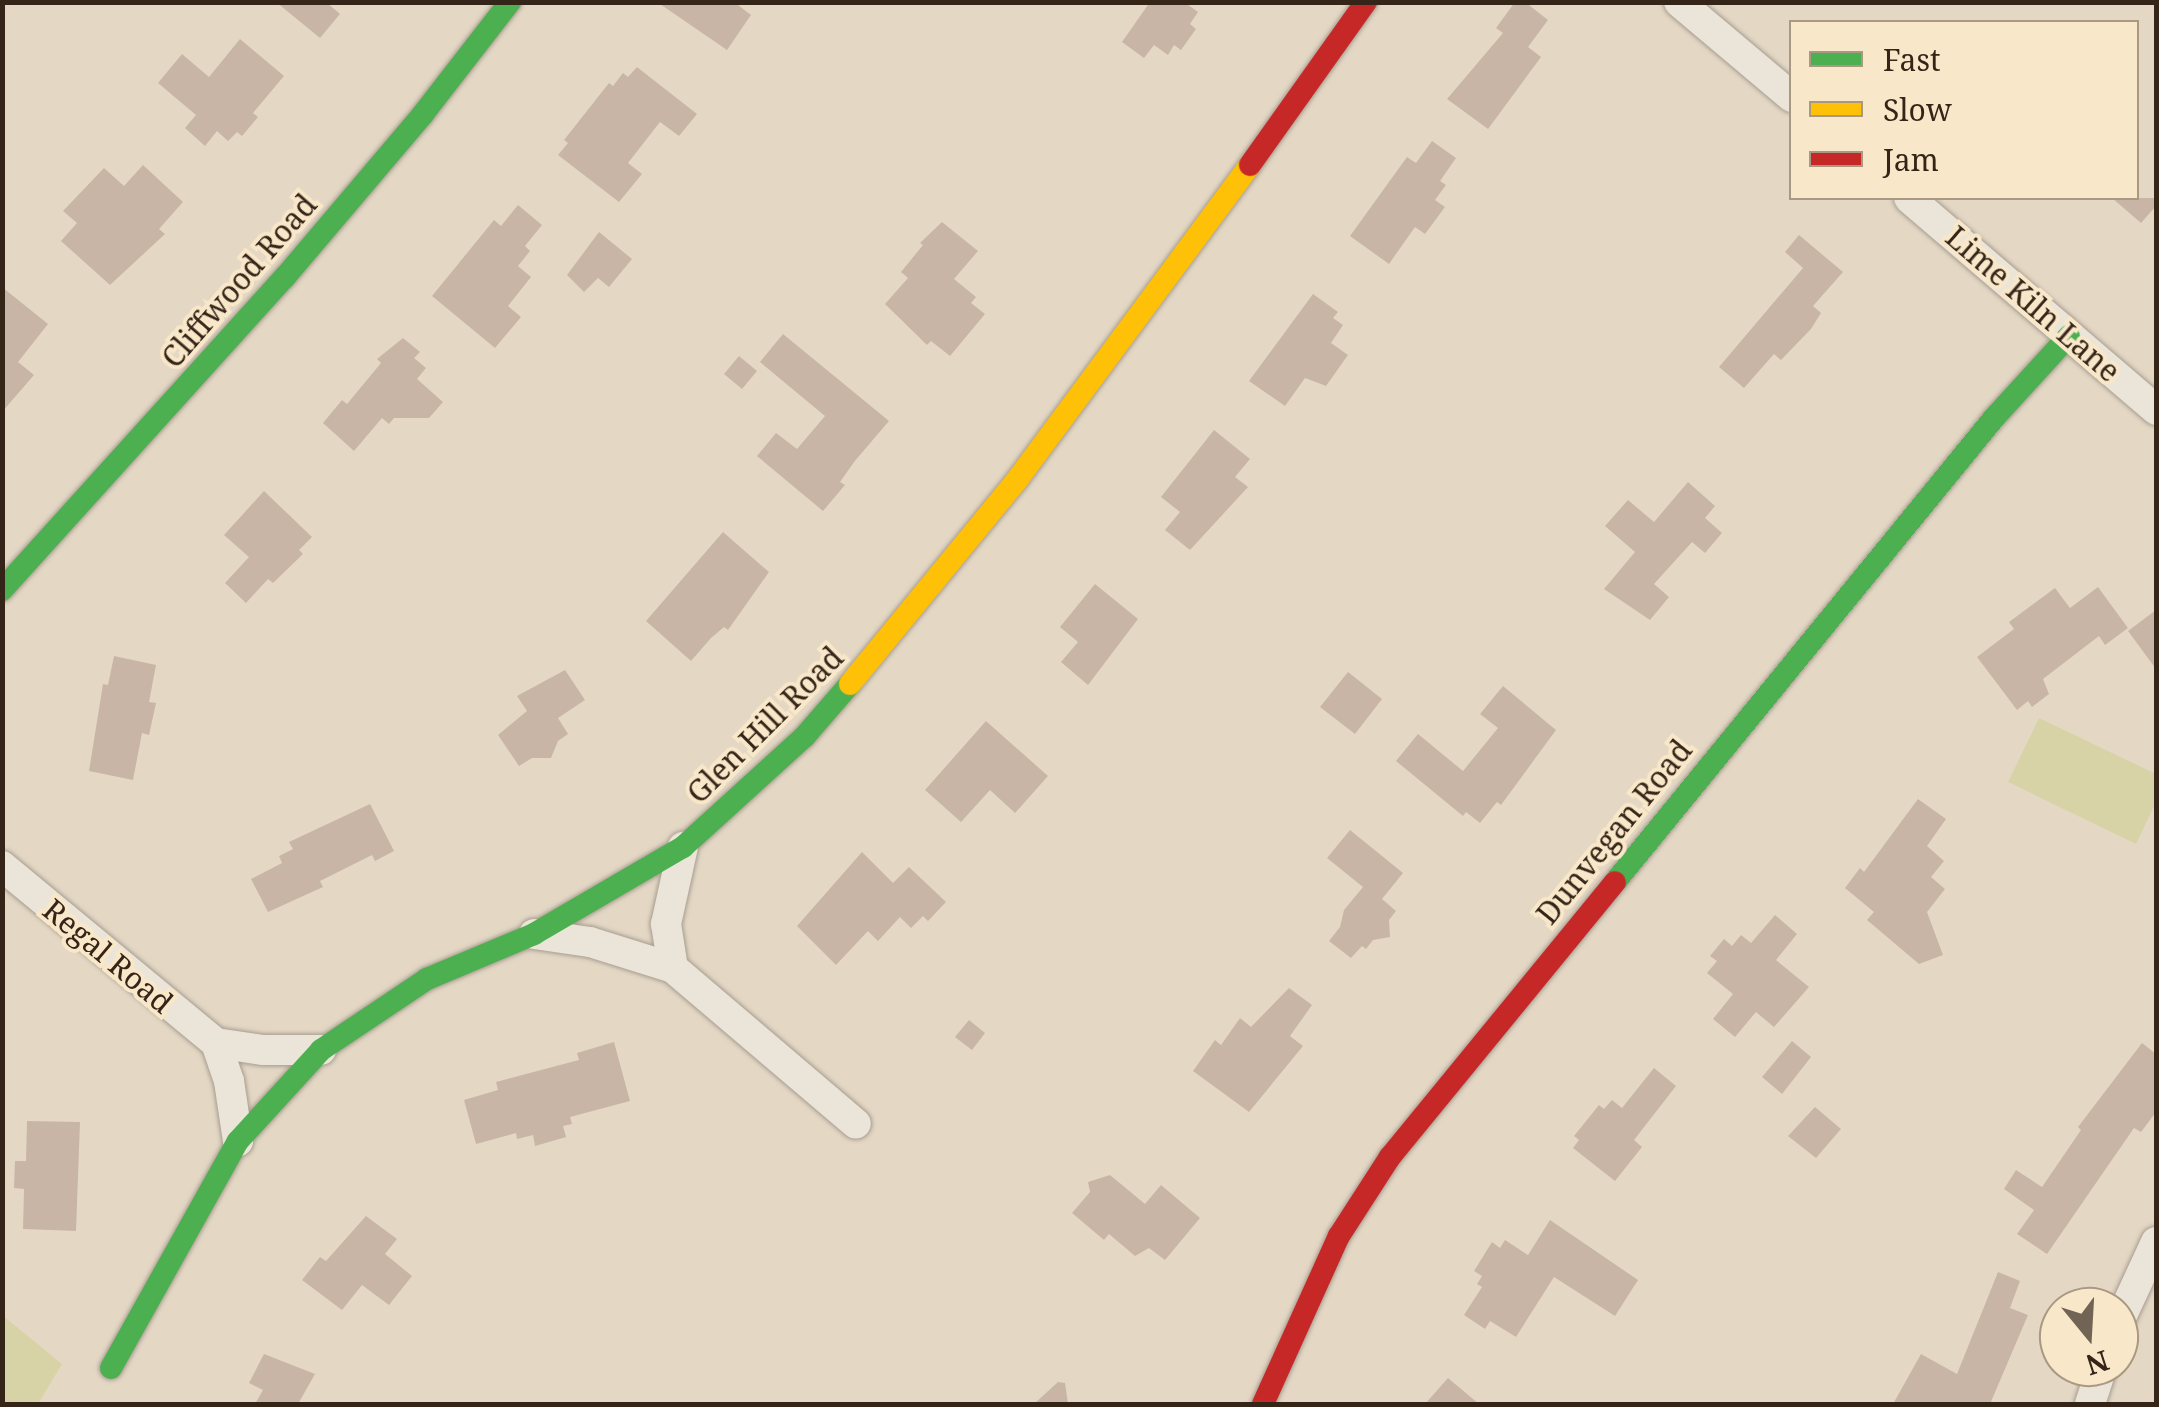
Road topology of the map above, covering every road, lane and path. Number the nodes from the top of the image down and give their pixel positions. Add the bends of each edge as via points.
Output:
1 (510, 2) edge
2 (1366, 2) edge
3 (1679, 2) edge
4 (1789, 95) edge
5 (1911, 200) edge
6 (2069, 336) junction
7 (2156, 410) edge
8 (2, 590) edge
9 (683, 847) junction
10 (2, 866) edge
11 (534, 934) junction
12 (673, 968) junction
13 (216, 1043) junction
14 (321, 1050) junction
15 (856, 1124) dead end
16 (238, 1140) junction
17 (2156, 1242) edge
18 (2135, 1287) edge
19 (111, 1368) dead end
20 (1263, 1404) edge

1 - 8 street, Cliffwood Road via 297,262
2 - 9 street, Glen Hill Road via 1123,342 884,646 804,736
3 - 4 street
5 - 6 street, Lime Kiln Lane
6 - 7 street, Lime Kiln Lane
6 - 20 street, Dunvegan Road via 1994,418 1400,1143 1338,1236
9 - 11 street, Glen Hill Road
9 - 12 street via 666,924
10 - 13 street, Regal Road
11 - 12 street via 590,942
11 - 14 street, Glen Hill Road via 427,979
12 - 15 street
13 - 14 street
13 - 16 street
14 - 16 street, Glen Hill Road
16 - 19 street, Glen Hill Road
17 - 18 street

